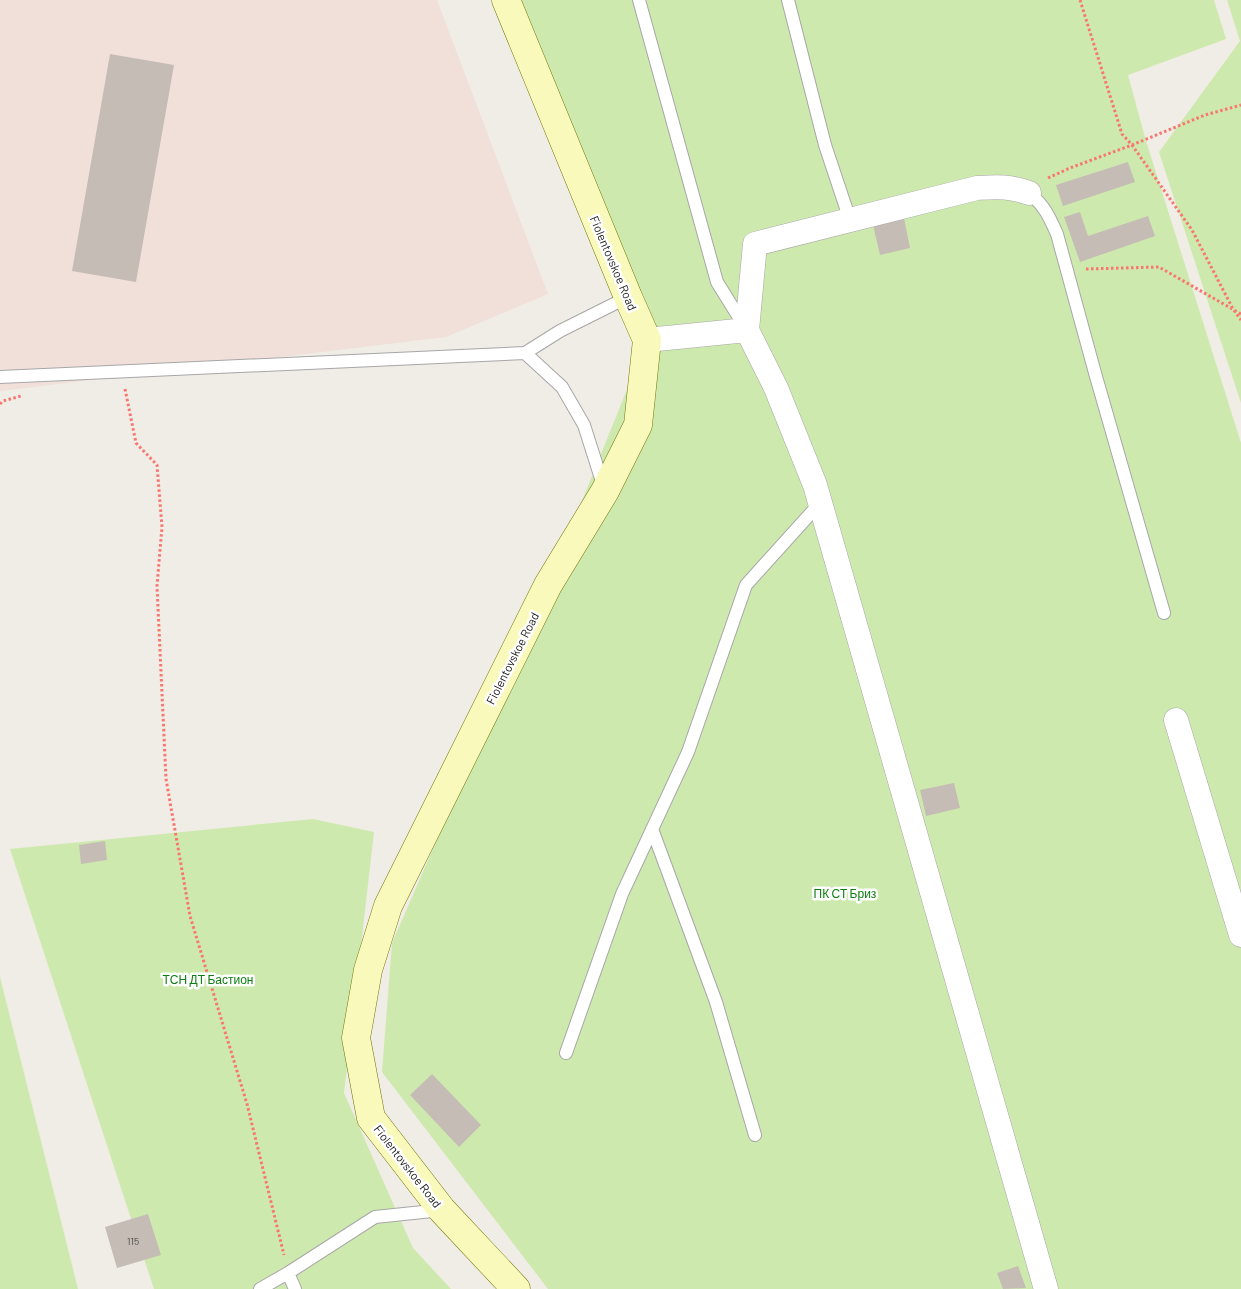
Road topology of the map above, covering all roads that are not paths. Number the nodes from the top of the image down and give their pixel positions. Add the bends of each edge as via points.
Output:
1 (506, 0) edge
2 (639, 0) edge
3 (788, 0) edge
4 (1029, 193) joint
5 (850, 220) junction
6 (628, 298) junction
7 (747, 330) junction
8 (647, 340) junction
9 (525, 353) junction
10 (0, 377) edge
11 (605, 491) junction
12 (820, 502) junction
13 (1164, 613) dead end
14 (1176, 720) dead end
15 (652, 829) junction
16 (1241, 934) edge
17 (566, 1053) dead end
18 (755, 1135) dead end
19 (442, 1210) junction
20 (288, 1273) junction
21 (260, 1289) edge
22 (295, 1289) edge
23 (516, 1289) edge
24 (1046, 1289) edge

1 - 6 main road, Fiolentovskoe Road
2 - 7 lane via 718,282
3 - 5 lane via 825,145
4 - 5 street via 1015,188 977,188
4 - 13 lane via 1047,212 1057,234
5 - 7 street via 755,244
6 - 8 main road, Fiolentovskoe Road
6 - 9 lane via 560,331
7 - 8 street
7 - 12 street via 776,388
8 - 11 main road, Fiolentovskoe Road via 638,425
9 - 10 lane
9 - 11 lane via 562,388 580,418
11 - 19 main road, Fiolentovskoe Road via 548,585 388,906 368,970 356,1038 371,1118
12 - 15 lane via 746,585 688,752
12 - 24 street
14 - 16 street
15 - 17 lane via 622,894
15 - 18 lane via 716,1002
19 - 20 lane via 375,1217
19 - 23 main road, Fiolentovskoe Road
20 - 21 lane
20 - 22 lane

